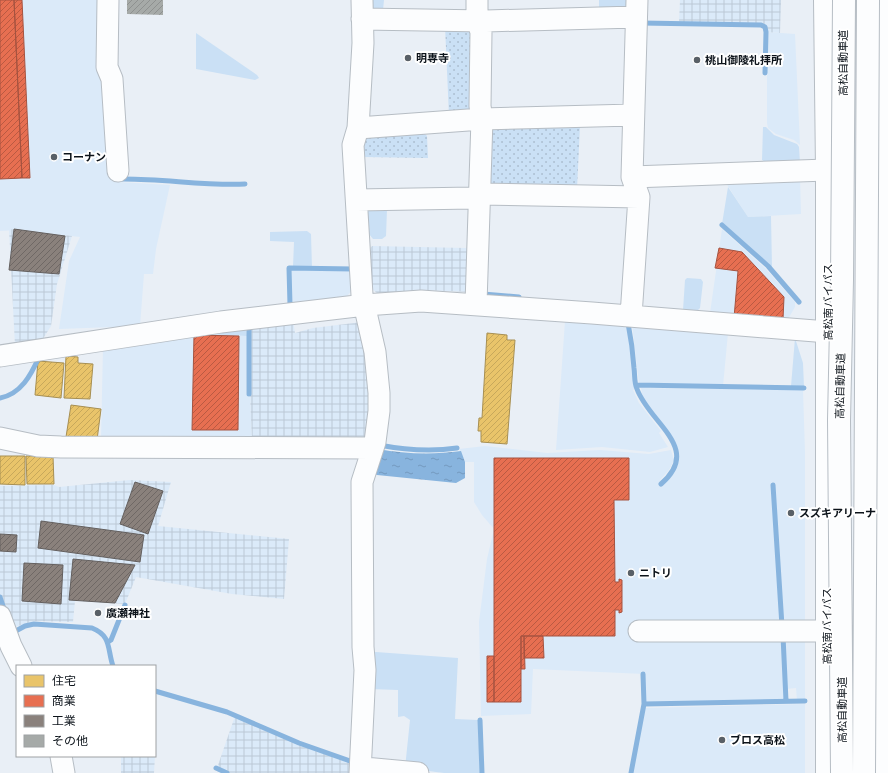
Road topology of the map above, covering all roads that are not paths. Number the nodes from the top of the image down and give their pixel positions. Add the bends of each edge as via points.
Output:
1 (108, 0) edge
2 (825, 0) edge
3 (840, 0) edge
4 (844, 0) edge
5 (868, 0) edge
6 (872, 0) edge
7 (886, 0) edge
8 (636, 8) edge
9 (362, 9) edge
10 (477, 10) edge
11 (633, 115) junction
12 (482, 119) junction
13 (358, 128) junction
14 (828, 170) junction
15 (118, 171) dead end
16 (632, 177) junction
17 (480, 194) junction
18 (639, 196) junction
19 (357, 200) junction
20 (476, 304) junction
21 (365, 306) junction
22 (631, 316) junction
23 (828, 332) junction
24 (884, 338) junction
25 (0, 356) edge
26 (0, 438) edge
27 (373, 448) junction
28 (0, 616) edge
29 (639, 630) dead end
30 (827, 630) junction
31 (20, 665) edge
32 (61, 757) edge
33 (361, 769) edge
34 (64, 773) edge
35 (418, 773) edge
36 (827, 773) edge
37 (842, 773) edge
38 (864, 773) edge
39 (879, 773) edge

1 - 15 street via 108,67 112,79
2 - 14 highway, 高松南バイパス
3 - 23 highway via 839,280
4 - 37 highway, 高松自動車道, bridge via 839,420
5 - 38 highway, 高松自動車道, bridge
6 - 24 highway via 870,281
7 - 24 highway
8 - 10 street
8 - 11 street
9 - 10 street
9 - 13 street via 363,43
10 - 12 street via 481,32
11 - 12 street
11 - 16 street
12 - 13 street
12 - 17 street
13 - 19 street via 353,145
14 - 16 street
14 - 23 highway, 高松南バイパス
16 - 18 street
17 - 18 street
17 - 19 street via 472,198
17 - 20 street
18 - 22 street
19 - 21 street via 362,295
20 - 21 street via 420,301
20 - 22 street
21 - 25 street via 221,322
21 - 27 street via 375,352 379,393
22 - 23 street
23 - 30 highway, 高松南バイパス
24 - 39 highway
26 - 27 street via 38,446 62,447
27 - 33 street via 362,482 362,647 365,670
28 - 31 street
29 - 30 street
30 - 36 highway, 高松南バイパス
32 - 34 street
33 - 35 street

